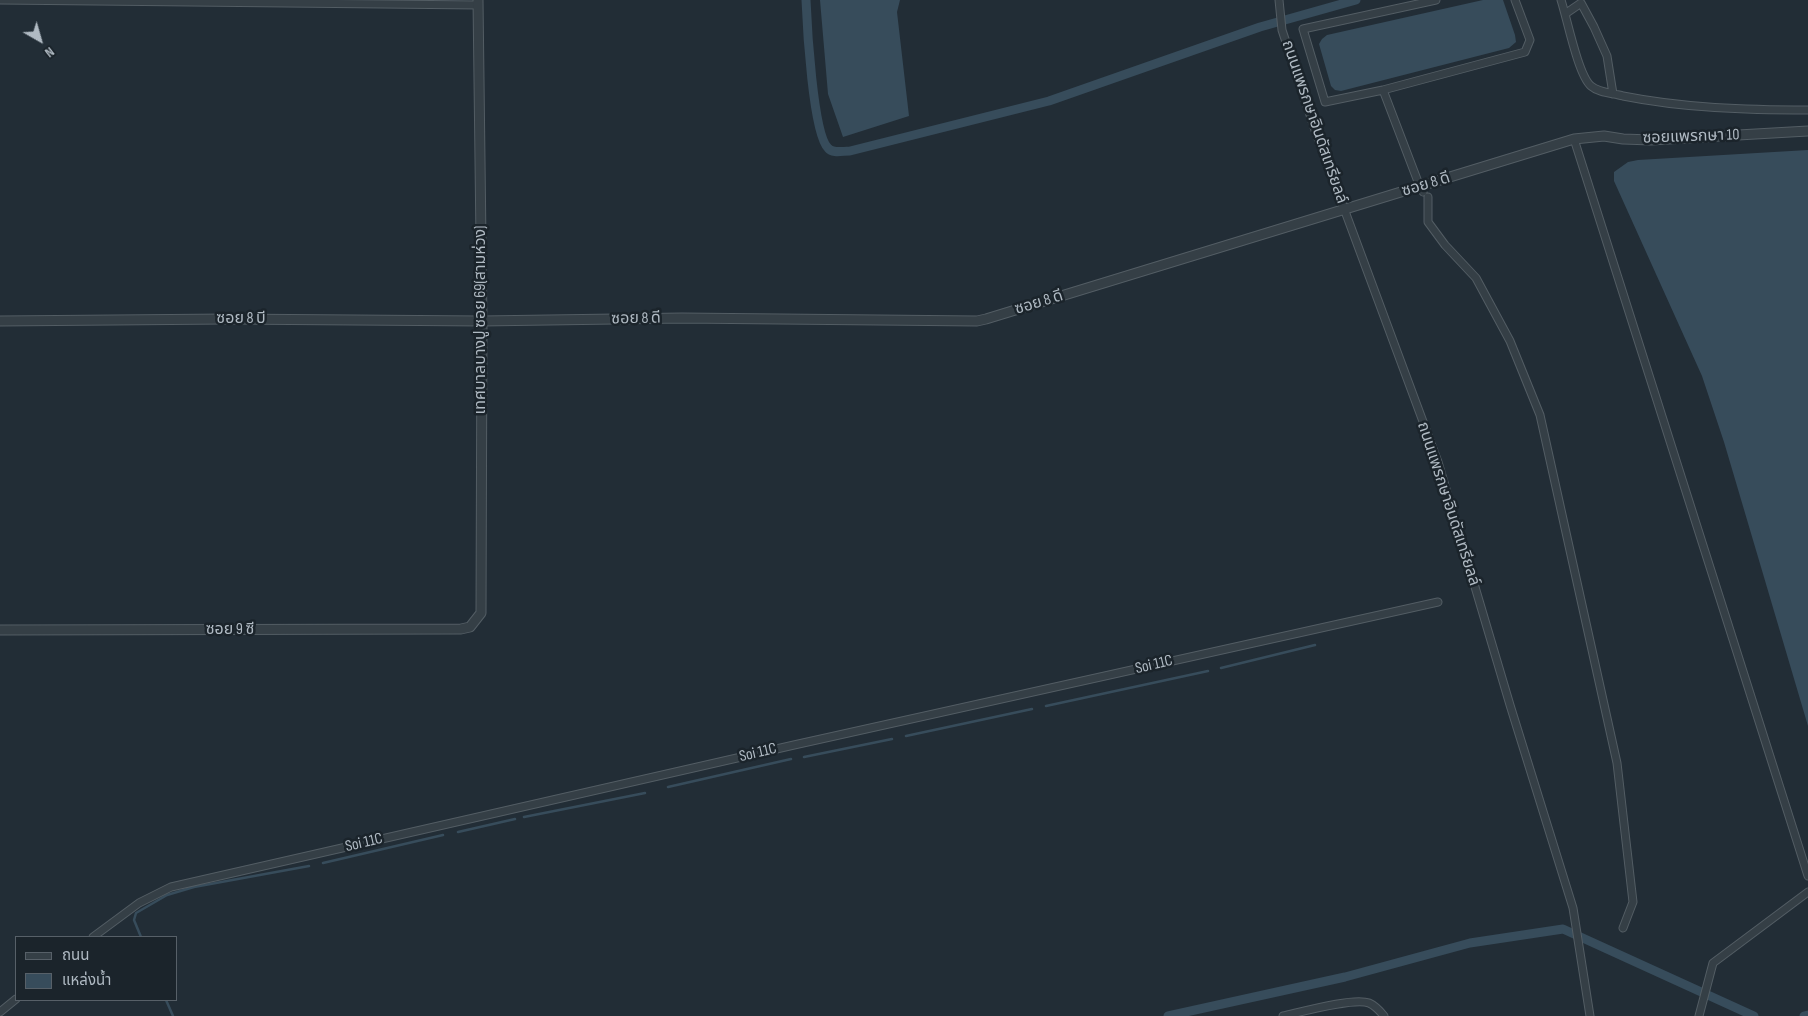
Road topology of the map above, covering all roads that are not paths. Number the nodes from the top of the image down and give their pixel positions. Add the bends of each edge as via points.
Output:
1 (0, 0) edge
2 (1436, 0) edge
3 (1515, 0) edge
4 (1561, 0) edge
5 (1580, 1) edge
6 (1279, 2) edge
7 (478, 3) edge
8 (1565, 14) junction
9 (1383, 90) junction
10 (1613, 94) junction
11 (1808, 110) edge
12 (1808, 131) edge
13 (1574, 139) junction
14 (1424, 192) junction
15 (1343, 210) junction
16 (0, 321) edge
17 (482, 321) junction
18 (1438, 602) dead end
19 (461, 629) joint
20 (0, 630) edge
21 (1808, 876) edge
22 (1808, 892) edge
23 (1623, 928) dead end
24 (94, 936) edge
25 (15, 1000) edge
26 (0, 1012) edge
27 (1699, 1014) edge
28 (1283, 1016) edge
29 (1384, 1016) edge
30 (1590, 1016) edge

1 - 7 street
2 - 9 street via 1303,29 1326,102
3 - 9 street via 1530,40 1526,52
4 - 8 street
5 - 8 street
5 - 10 street via 1607,56
6 - 15 street, ถนนแพรกษาอินดัสเทรียลล์ via 1282,30
7 - 17 street, เทศบาลบางปู ซอย 69(สามห่วง)
8 - 10 street via 1582,73 1590,85
9 - 14 street
10 - 11 street via 1654,102 1757,110
12 - 13 street, ซอยแพรกษา 10 via 1682,138 1623,139 1604,136
13 - 14 street, ซอย 8 ดี
13 - 21 street
14 - 15 street, ซอย 8 ดี
14 - 23 street via 1428,222 1476,278 1510,342 1540,415 1617,763 1633,902
15 - 17 street, ซอย 8 ดี via 978,321 682,318
15 - 30 street, ถนนแพรกษาอินดัสเทรียลล์ via 1438,462 1574,914
16 - 17 street, ซอย 8 บี
17 - 19 street, เทศบาลบางปู ซอย 69(สามห่วง) via 481,613 470,627
18 - 24 street, Soi 11C via 172,887 139,903
19 - 20 street, ซอย 9 ซี
22 - 27 street via 1713,963
25 - 26 street
28 - 29 street via 1339,1003 1368,1002

